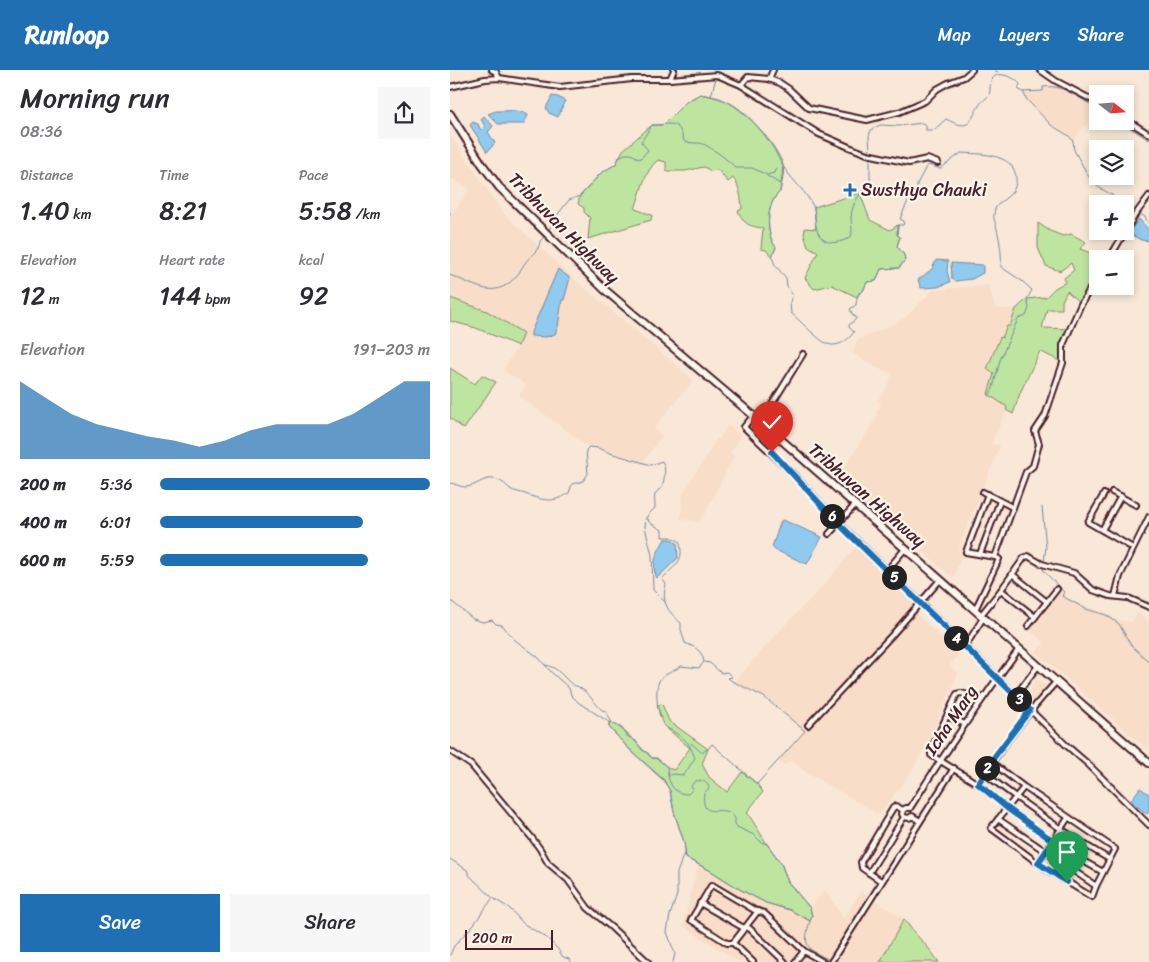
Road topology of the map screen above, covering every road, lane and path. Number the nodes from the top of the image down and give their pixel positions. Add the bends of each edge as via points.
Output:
1 (492, 70) edge
2 (674, 70) edge
3 (773, 70) edge
4 (972, 70) edge
5 (1040, 70) edge
6 (1049, 70) edge
7 (1046, 75) junction
8 (499, 78) junction
9 (670, 79) junction
10 (769, 79) junction
11 (741, 85) junction
12 (450, 86) edge
13 (1089, 98) edge
14 (450, 114) edge
15 (1134, 124) edge
16 (1149, 134) edge
17 (938, 162) dead end
18 (1149, 196) edge
19 (1114, 250) edge
20 (1089, 291) edge
21 (803, 354) dead end
22 (754, 416) junction
23 (761, 422) junction
24 (983, 492) dead end
25 (1112, 492) dead end
26 (988, 494) junction
27 (1104, 494) dead end
28 (1121, 496) junction
29 (1000, 501) junction
30 (855, 505) junction
31 (1136, 505) dead end
32 (1012, 507) junction
33 (1149, 517) edge
34 (839, 524) junction
35 (1102, 530) junction
36 (829, 534) dead end
37 (1133, 548) junction
38 (905, 549) junction
39 (980, 554) junction
40 (995, 557) junction
41 (887, 570) junction
42 (1012, 574) junction
43 (940, 580) junction
44 (1057, 589) dead end
45 (1001, 590) junction
46 (1115, 596) junction
47 (1047, 602) junction
48 (920, 604) junction
49 (1149, 607) edge
50 (980, 615) junction
51 (1035, 617) junction
52 (1028, 626) dead end
53 (965, 647) junction
54 (1018, 649) junction
55 (1038, 666) junction
56 (997, 678) junction
57 (1056, 682) junction
58 (1015, 696) junction
59 (982, 699) junction
60 (1030, 710) junction
61 (947, 716) junction
62 (965, 724) junction
63 (808, 725) dead end
64 (450, 751) edge
65 (940, 760) junction
66 (991, 762) junction
67 (1149, 763) edge
68 (954, 768) junction
69 (984, 773) junction
70 (978, 784) junction
71 (1024, 787) junction
72 (1015, 798) junction
73 (910, 808) junction
74 (1007, 808) junction
75 (903, 810) junction
76 (912, 816) junction
77 (904, 817) junction
78 (1068, 818) junction
79 (998, 819) junction
80 (920, 820) junction
81 (1149, 825) edge
82 (1061, 829) junction
83 (1053, 841) junction
84 (1045, 853) junction
85 (1109, 859) junction
86 (1038, 863) junction
87 (1103, 872) junction
88 (869, 873) junction
89 (881, 881) junction
90 (1096, 886) junction
91 (700, 903) junction
92 (758, 911) junction
93 (746, 928) junction
94 (733, 943) junction
95 (804, 952) junction
96 (832, 960) edge
97 (648, 962) edge
98 (753, 962) edge
99 (785, 962) edge
100 (795, 962) edge
101 (823, 962) edge

1 - 8 street
2 - 9 street
3 - 10 street
4 - 10 street via 937,89 925,100 899,112 867,120 809,108 789,89
5 - 7 street
6 - 7 street
7 - 13 street
8 - 9 street via 560,87 632,79
8 - 12 street
9 - 11 street via 717,75
10 - 11 street via 748,78
11 - 17 street via 819,134 848,147 910,164 928,158
14 - 22 highway, Tribhuvan Highway via 499,187 605,290
15 - 16 street
18 - 19 street
20 - 32 street via 1063,345 1062,363 1045,416 1035,431 1039,444 1033,466 1026,472
21 - 23 street
22 - 23 highway, Tribhuvan Highway
22 - 34 street via 744,427
23 - 30 highway, Tribhuvan Highway
24 - 26 street
25 - 28 street
26 - 29 street
26 - 39 street via 966,552
27 - 35 street via 1088,522
28 - 31 street
28 - 35 street
29 - 32 street
29 - 39 street
30 - 34 street
30 - 38 highway, Tribhuvan Highway
32 - 40 street
33 - 37 street
34 - 36 street
34 - 41 street
35 - 37 street
37 - 46 street
38 - 41 street
38 - 43 highway, Tribhuvan Highway
39 - 40 street
40 - 50 street via 998,559
41 - 48 street
42 - 45 street
42 - 46 street via 1028,556 1066,569 1093,590
42 - 47 street
43 - 48 street
43 - 50 highway, Tribhuvan Highway
44 - 47 street
45 - 50 street
45 - 51 street
46 - 49 street
47 - 51 street
48 - 53 street
48 - 63 street
50 - 53 street
50 - 54 highway, Tribhuvan Highway
51 - 52 street
53 - 56 street
54 - 55 highway, Tribhuvan Highway
54 - 56 street, Icha Marg
55 - 57 highway, Tribhuvan Highway
55 - 58 street
56 - 58 street
56 - 59 street, Icha Marg
57 - 60 street
57 - 67 highway, Tribhuvan Highway
58 - 60 street
59 - 61 street via 959,693
59 - 62 street, Icha Marg
60 - 66 street
60 - 81 street
61 - 62 street
61 - 65 street via 931,752
62 - 65 street, Icha Marg
64 - 97 street via 471,765 532,838 548,863 572,885 582,902
65 - 68 street
65 - 73 street, Icha Marg
66 - 69 street
66 - 71 street
68 - 70 street
68 - 80 street
69 - 70 street
69 - 72 street
70 - 74 street
71 - 72 street
71 - 78 street
72 - 74 street
72 - 82 street
73 - 75 street
73 - 76 street
74 - 79 street
74 - 83 street
75 - 77 street
75 - 88 street via 896,806 893,808 861,862 861,867
76 - 77 street
76 - 80 street
77 - 88 street
78 - 82 street
78 - 85 street via 1115,849
79 - 84 street
79 - 86 street via 990,828
80 - 89 street
82 - 83 street
82 - 85 street
83 - 84 street
83 - 87 street
84 - 86 street
84 - 90 street
85 - 87 street
86 - 90 street via 1090,897
87 - 90 street
88 - 89 street
89 - 96 street
91 - 92 street via 712,885
91 - 93 street
91 - 94 street via 692,922 727,944
92 - 93 street
92 - 95 street
93 - 94 street
93 - 99 street
94 - 98 street
95 - 100 street
95 - 101 street

